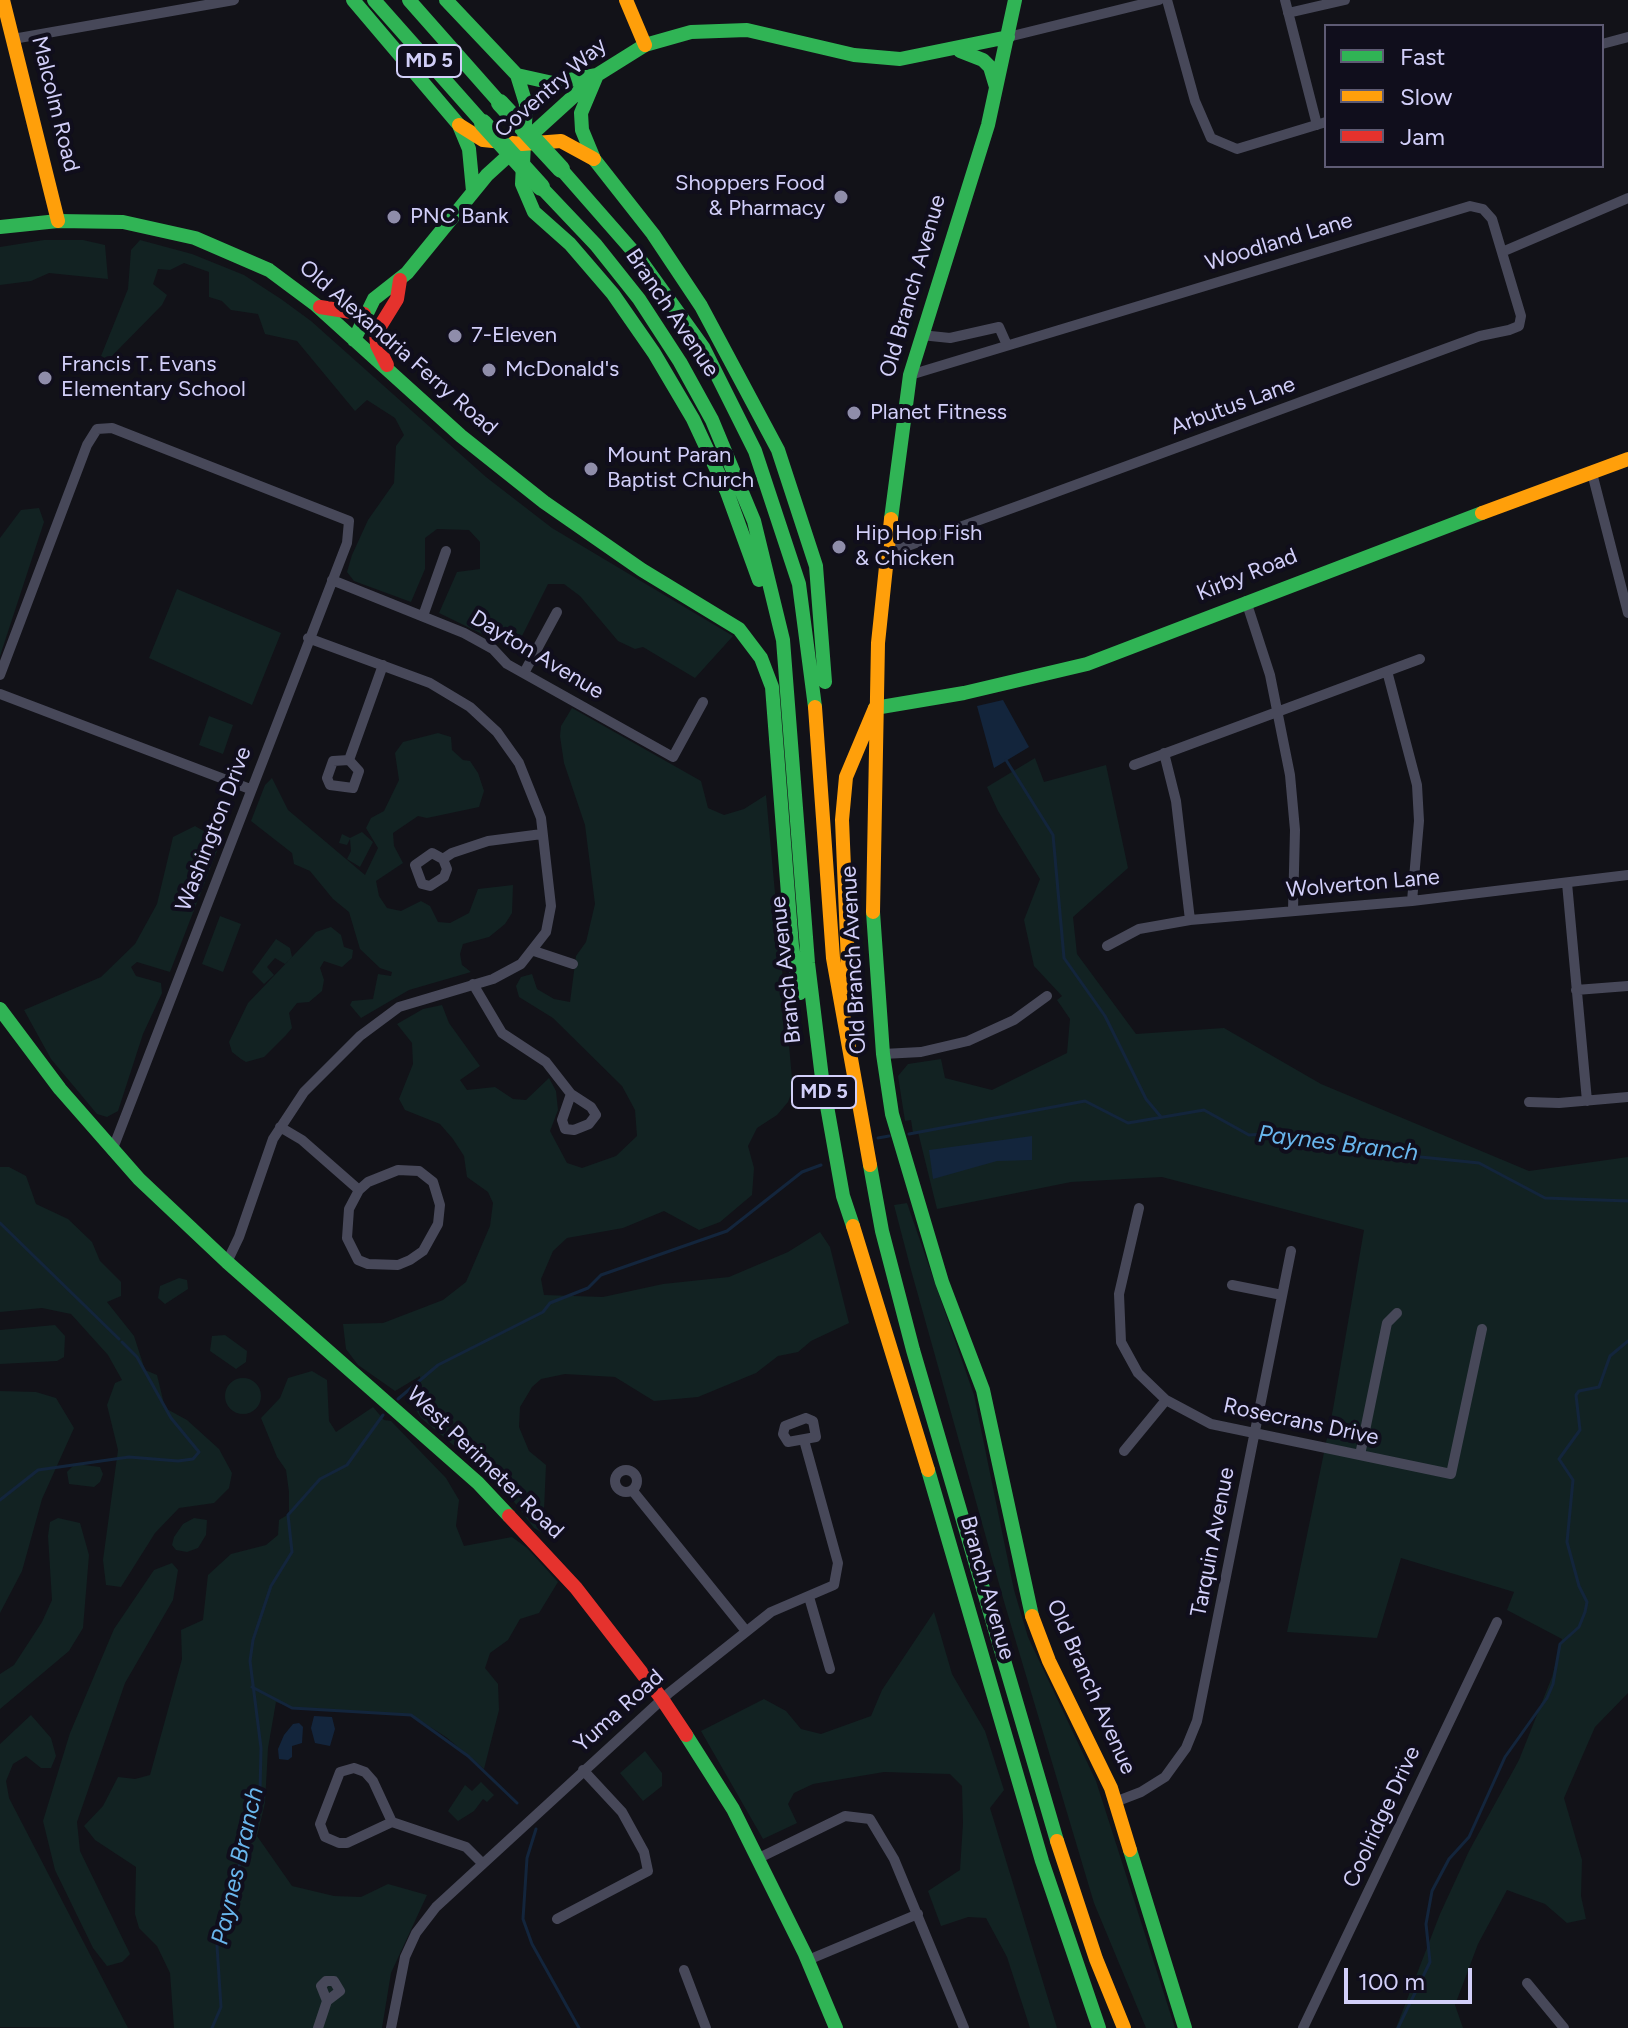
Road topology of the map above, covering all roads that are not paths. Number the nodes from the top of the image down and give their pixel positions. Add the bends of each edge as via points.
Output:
1 (3, 0) edge
2 (234, 0) edge
3 (353, 0) edge
4 (374, 0) edge
5 (409, 0) edge
6 (446, 0) edge
7 (626, 0) edge
8 (1015, 0) edge
9 (1159, 0) edge
10 (1167, 0) edge
11 (1285, 0) edge
12 (1345, 0) edge
13 (189, 4) edge
14 (1288, 13) junction
15 (1008, 37) junction
16 (1628, 37) edge
17 (13, 39) junction
18 (1604, 43) edge
19 (645, 45) junction
20 (956, 50) junction
21 (517, 75) junction
22 (597, 75) junction
23 (996, 93) junction
24 (1322, 124) edge
25 (459, 125) junction
26 (522, 144) junction
27 (594, 159) junction
28 (473, 191) junction
29 (1628, 198) edge
30 (58, 221) junction
31 (0, 227) edge
32 (1502, 252) junction
33 (400, 280) junction
34 (316, 305) junction
35 (364, 314) junction
36 (386, 320) junction
37 (921, 335) junction
38 (354, 340) junction
39 (1007, 345) junction
40 (390, 373) junction
41 (910, 375) junction
42 (1628, 459) edge
43 (1592, 473) junction
44 (887, 550) junction
45 (446, 551) dead end
46 (332, 580) junction
47 (1246, 601) junction
48 (557, 612) dead end
49 (1628, 613) edge
50 (423, 616) junction
51 (308, 638) junction
52 (1420, 659) dead end
53 (383, 665) junction
54 (787, 669) junction
55 (1387, 671) junction
56 (524, 673) junction
57 (0, 675) edge
58 (0, 694) edge
59 (703, 702) dead end
60 (875, 708) junction
61 (1277, 709) junction
62 (1164, 753) junction
63 (349, 760) dead end
64 (1134, 765) dead end
65 (250, 789) junction
66 (823, 807) junction
67 (542, 834) junction
68 (443, 859) dead end
69 (1628, 875) edge
70 (1567, 883) junction
71 (1412, 901) junction
72 (1293, 910) junction
73 (1190, 920) junction
74 (1107, 946) dead end
75 (534, 951) junction
76 (573, 964) dead end
77 (473, 984) junction
78 (1628, 986) edge
79 (1576, 990) junction
80 (1047, 996) dead end
81 (0, 1009) edge
82 (883, 1054) junction
83 (855, 1074) junction
84 (571, 1094) dead end
85 (1628, 1097) edge
86 (1587, 1101) junction
87 (1529, 1102) dead end
88 (280, 1127) junction
89 (112, 1151) junction
90 (834, 1152) junction
91 (359, 1190) junction
92 (1139, 1208) dead end
93 (1291, 1251) dead end
94 (227, 1262) junction
95 (1232, 1285) dead end
96 (1282, 1295) junction
97 (1397, 1313) dead end
98 (1482, 1329) dead end
99 (1166, 1400) junction
100 (1256, 1435) junction
101 (804, 1440) dead end
102 (1124, 1451) dead end
103 (1360, 1455) junction
104 (632, 1490) dead end
105 (809, 1597) junction
106 (1497, 1622) dead end
107 (746, 1631) junction
108 (830, 1669) dead end
109 (662, 1699) junction
110 (583, 1770) junction
111 (1115, 1802) junction
112 (392, 1822) junction
113 (759, 1858) junction
114 (483, 1864) junction
115 (918, 1914) junction
116 (557, 1919) dead end
117 (808, 1960) junction
118 (684, 1970) dead end
119 (1527, 1983) dead end
120 (327, 2001) dead end
121 (318, 2028) edge
122 (391, 2028) edge
123 (706, 2028) edge
124 (836, 2028) edge
125 (964, 2028) edge
126 (1099, 2028) edge
127 (1124, 2028) edge
128 (1185, 2028) edge
129 (1303, 2028) edge
130 (1564, 2028) edge

1 - 17 main road, Malcolm Road
2 - 13 street
3 - 25 main road
4 - 54 main road, Branch Avenue / MD 5, bridge via 639,299 712,420 754,521 779,612
5 - 66 main road, Branch Avenue / MD 5, bridge via 639,258 703,347 760,463 799,584
6 - 21 main road
7 - 19 main road
8 - 15 main road, Old Branch Avenue
9 - 15 street, Coventry Way
10 - 24 street via 1195,101 1211,138 1237,149
11 - 14 street
12 - 14 street
13 - 17 street
14 - 24 street
15 - 20 main road, Coventry Way
15 - 23 main road, Old Branch Avenue
16 - 18 street
17 - 30 main road, Malcolm Road
19 - 20 main road, Coventry Way via 676,35 728,30 878,58 912,59
19 - 22 main road, Coventry Way
20 - 23 main road via 983,60
21 - 22 main road via 554,83
21 - 26 main road via 526,104
22 - 26 main road, Coventry Way
22 - 27 main road via 581,113
23 - 37 main road, Old Branch Avenue
25 - 26 main road via 483,140
25 - 28 main road via 472,162
26 - 27 main road via 561,141
26 - 28 main road, Coventry Way
26 - 54 main road via 522,184 534,212 613,294 693,419 727,492
27 - 66 main road via 701,306 778,450 816,566 822,611 827,712
28 - 33 main road, Coventry Way
29 - 32 street
30 - 31 main road, Old Alexandria Ferry Road
30 - 34 main road, Old Alexandria Ferry Road via 123,222 195,238 269,270
32 - 39 street, Woodland Lane via 1487,211 1459,208
32 - 44 street, Arbutus Lane via 1521,316 1519,326
33 - 35 main road, Coventry Way via 374,299
33 - 36 main road, Coventry Way
34 - 35 main road
34 - 38 main road, Old Alexandria Ferry Road
35 - 38 main road, Coventry Way
36 - 38 main road
36 - 40 main road, Coventry Way via 376,333
37 - 39 street via 950,338 999,327
37 - 41 main road, Old Branch Avenue
38 - 40 main road, Old Alexandria Ferry Road
39 - 41 street, Woodland Lane
40 - 90 main road, Old Alexandria Ferry Road via 544,502 739,629 761,658 772,687 792,946 816,1084
41 - 44 main road, Old Branch Avenue
42 - 43 main road, Kirby Road
43 - 47 main road, Kirby Road
43 - 49 street
44 - 60 main road, Old Branch Avenue
45 - 50 street
46 - 50 street, Dayton Avenue
46 - 51 street, Washington Drive
46 - 57 street, Washington Drive via 349,536 349,521 112,428 100,428 87,445
47 - 60 main road, Kirby Road via 1084,665
47 - 61 street
48 - 56 street
50 - 56 street, Dayton Avenue via 480,641
51 - 53 street
51 - 65 street, Washington Drive
52 - 55 street
53 - 63 street
53 - 67 street via 447,693 497,732 533,795
54 - 90 main road, Branch Avenue / MD 5 via 808,963
55 - 61 street
55 - 71 street via 1418,796
56 - 59 street, Dayton Avenue via 673,757
58 - 65 street
60 - 82 main road, Old Branch Avenue via 872,886
60 - 83 main road via 846,777 842,820
61 - 62 street
61 - 72 street via 1295,818
62 - 64 street
62 - 73 street via 1176,801
65 - 89 street, Washington Drive
66 - 83 main road, Branch Avenue / MD 5 via 833,958
67 - 68 street via 488,841
67 - 75 street via 551,906 546,932
69 - 70 street, Wolverton Lane
70 - 71 street, Wolverton Lane
70 - 79 street
71 - 72 street, Wolverton Lane
72 - 73 street, Wolverton Lane
73 - 74 street, Wolverton Lane via 1139,929
75 - 76 street
75 - 77 street via 512,970
77 - 84 street via 502,1033 546,1062
77 - 88 street via 416,999 385,1016 314,1082
78 - 79 street
79 - 86 street
80 - 82 street via 1014,1020 968,1041 932,1051
81 - 89 main road, West Perimeter Road
82 - 111 main road, Old Branch Avenue via 892,1114 914,1190 983,1390 1029,1610
83 - 127 main road, Branch Avenue / MD 5 via 875,1196 913,1350 1065,1867
85 - 86 street
86 - 87 street
88 - 91 street
88 - 94 street
89 - 94 main road, West Perimeter Road
90 - 126 main road, Branch Avenue / MD 5 via 853,1232 1038,1846
91 - 91 street via 398,1170 429,1177 438,1195 439,1216 423,1251 398,1265 358,1260 347,1238 346,1221
92 - 99 street, Rosecrans Drive via 1121,1280 1119,1329 1132,1364
93 - 96 street, Tarquin Avenue
94 - 109 main road, West Perimeter Road via 500,1505 576,1588
95 - 96 street
96 - 100 street, Tarquin Avenue
97 - 103 street via 1387,1323
98 - 103 street, Rosecrans Drive via 1451,1474
99 - 100 street, Rosecrans Drive via 1211,1424
99 - 102 street
100 - 103 street, Rosecrans Drive
100 - 111 street, Tarquin Avenue via 1194,1731 1165,1777
101 - 105 street, Yuma Road via 838,1563 834,1585
104 - 107 street
105 - 107 street, Yuma Road via 778,1607
105 - 108 street
106 - 129 street, Coolridge Drive
107 - 109 street, Yuma Road
109 - 110 street, Yuma Road
109 - 113 main road, West Perimeter Road
110 - 114 street, Yuma Road
110 - 116 street via 622,1812 644,1852 648,1871
111 - 128 main road, Old Branch Avenue
112 - 112 street via 347,1843 325,1837 320,1824 340,1772 365,1772
112 - 114 street via 466,1847
113 - 115 street via 845,1816 862,1816 876,1824
113 - 117 main road, West Perimeter Road
114 - 122 street, Yuma Road via 416,1933 402,1968
115 - 117 street
115 - 125 street
117 - 124 main road, West Perimeter Road
118 - 123 street
119 - 130 street
120 - 121 street

